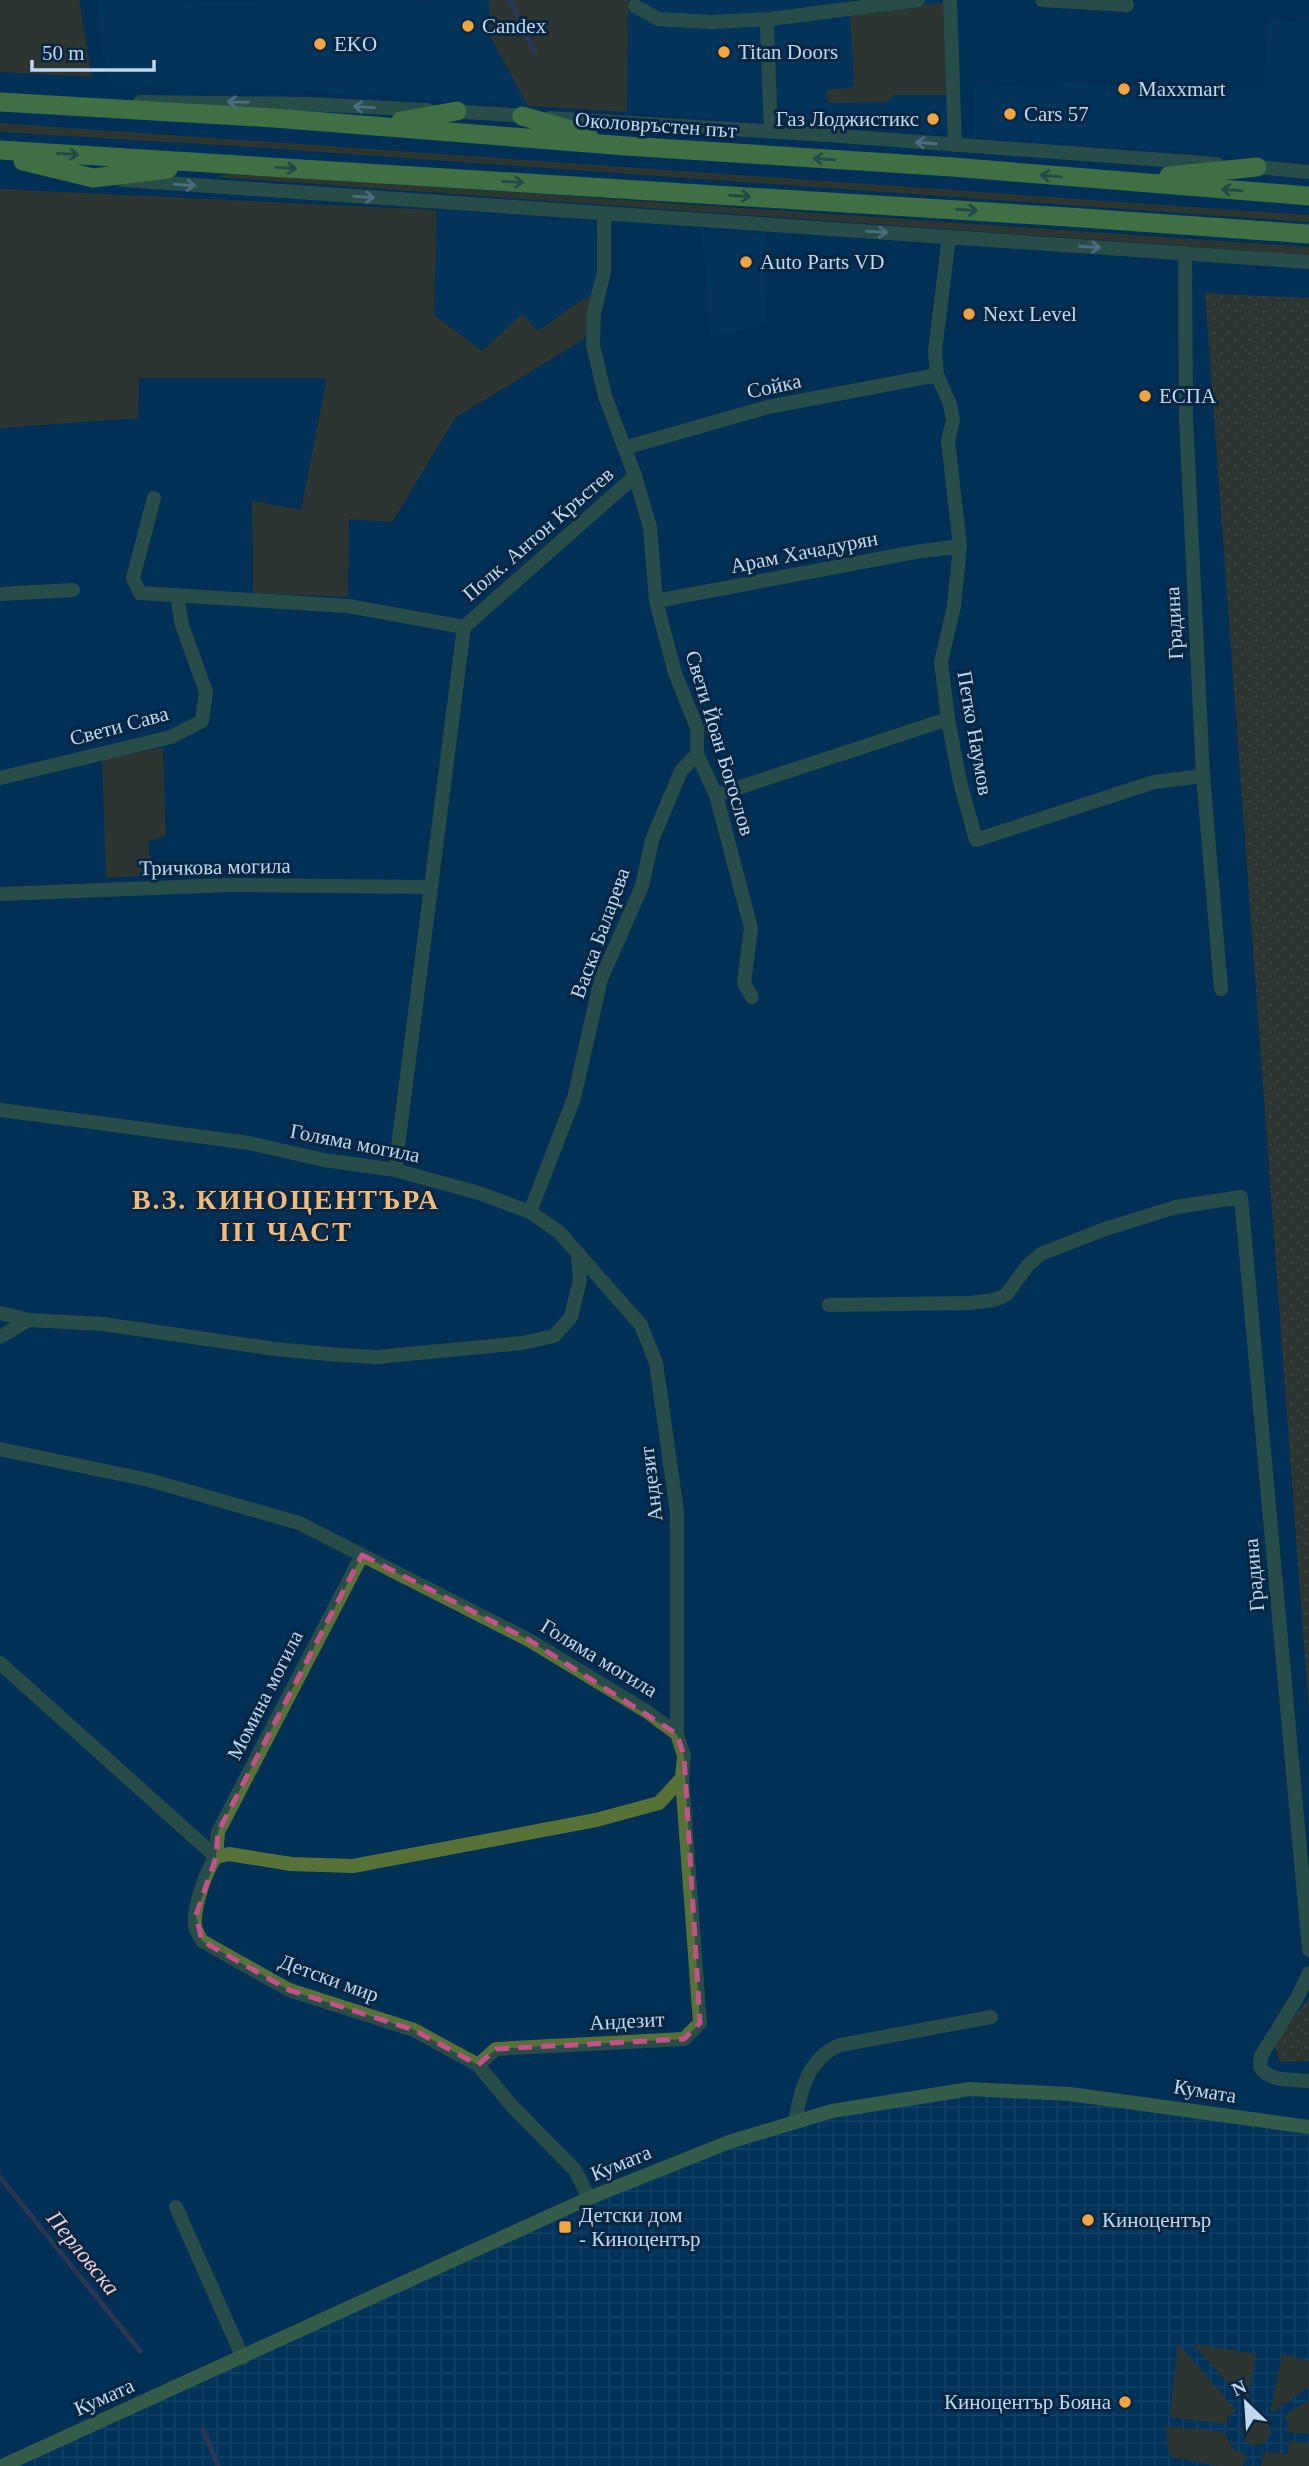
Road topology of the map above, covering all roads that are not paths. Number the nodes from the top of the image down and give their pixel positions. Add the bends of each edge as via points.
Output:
1 (918, 0) edge
2 (950, 0) edge
3 (1042, 0) edge
4 (1128, 5) dead end
5 (635, 6) dead end
6 (770, 19) junction
7 (0, 103) edge
8 (52, 106) junction
9 (457, 111) junction
10 (522, 116) junction
11 (372, 127) junction
12 (771, 132) junction
13 (955, 145) junction
14 (626, 146) junction
15 (0, 153) edge
16 (218, 163) junction
17 (1257, 167) junction
18 (1309, 172) edge
19 (93, 178) junction
20 (1119, 181) junction
21 (1309, 196) edge
22 (604, 214) junction
23 (1309, 234) edge
24 (949, 237) junction
25 (1185, 253) junction
26 (1309, 262) edge
27 (937, 375) junction
28 (624, 447) junction
29 (635, 476) junction
30 (154, 498) dead end
31 (960, 546) junction
32 (73, 590) dead end
33 (0, 594) edge
34 (177, 596) junction
35 (656, 601) junction
36 (464, 626) junction
37 (948, 719) junction
38 (696, 754) junction
39 (1202, 776) junction
40 (0, 778) edge
41 (716, 795) junction
42 (431, 887) junction
43 (0, 894) edge
44 (1222, 989) dead end
45 (752, 997) dead end
46 (0, 1110) edge
47 (395, 1170) junction
48 (530, 1212) junction
49 (578, 1256) junction
50 (829, 1305) dead end
51 (0, 1313) edge
52 (29, 1320) junction
53 (0, 1337) edge
54 (0, 1449) edge
55 (362, 1555) junction
56 (0, 1663) edge
57 (677, 1734) junction
58 (682, 1778) junction
59 (216, 1857) junction
60 (1309, 1950) edge
61 (1309, 1973) edge
62 (991, 2017) dead end
63 (478, 2065) junction
64 (1309, 2081) edge
65 (795, 2122) junction
66 (1305, 2127) edge
67 (589, 2198) junction
68 (176, 2207) dead end
69 (243, 2358) junction
70 (2, 2466) edge

1 - 6 street
2 - 13 street
3 - 4 street
5 - 6 street via 658,19
6 - 12 street
7 - 8 highway, Околовръстен път
9 -> 8 street via 174,101
8 - 11 highway, Околовръстен път
9 - 10 street
9 - 11 highway
10 - 12 street
10 - 14 highway
11 - 14 highway, Околовръстен път
13 -> 12 street
13 - 17 street
20 -> 14 highway, Околовръстен път
15 -> 16 highway
15 - 19 highway
16 - 19 highway
16 -> 23 highway
17 - 18 street
17 - 20 highway
19 -> 22 street
21 -> 20 highway, Околовръстен път
22 -> 24 street
22 - 28 street, Свети Йоан Богослов via 604,272 594,313 593,345
24 -> 25 street
24 - 27 street, Петко Наумов via 934,351
25 - 26 street
25 - 39 street, Градина via 1186,418
27 - 28 street, Сойка via 768,407
27 - 31 street, Петко Наумов via 953,420 948,441
28 - 29 street, Свети Йоан Богослов
29 - 35 street, Свети Йоан Богослов via 650,527
29 - 36 street, Полк. Антон Кръстев
30 - 34 street, Полк. Антон Кръстев via 133,578 140,593
31 - 35 street, Арам Хачадурян
31 - 37 street, Петко Наумов via 954,606 941,662
32 - 33 street
34 - 36 street, Полк. Антон Кръстев via 348,606
34 - 40 street, Свети Сава via 182,625 206,692 202,721 172,737
35 - 38 street, Свети Йоан Богослов via 675,673 697,728
36 - 42 street
37 - 39 street, Петко Наумов via 976,840 1154,782
37 - 41 street
38 - 41 street, Свети Йоан Богослов
38 - 48 street, Васка Баларева via 681,771 652,840 642,886 601,979 574,1098
39 - 44 street, Градина
41 - 45 street, Свети Йоан Богослов via 751,928 744,984
42 - 43 street, Тричкова могила via 231,886
42 - 47 street
46 - 47 street, Голяма могила via 249,1143
47 - 48 street, Голяма могила
48 - 49 street, Голяма могила via 559,1232
49 - 52 street via 580,1280 571,1317 554,1336 522,1343 377,1357 275,1349 103,1324
49 - 57 street, Андезит via 641,1325 656,1363 677,1512
50 - 60 street, Градина via 994,1300 1006,1295 1041,1254 1176,1207 1241,1197
51 - 52 street
52 - 53 street
54 - 55 street, Голяма могила via 149,1480 299,1523
55 - 57 street, Голяма могила via 529,1640
55 - 59 street, Момина могила via 218,1832
56 - 59 street
57 - 58 street via 684,1756
58 - 59 street via 659,1803 596,1820 353,1866 291,1864 229,1854
58 - 63 street, Андезит via 701,2023 684,2039 496,2049
59 - 63 street, Детски мир via 208,1867 196,1915 195,1928 202,1941 289,1990 414,2030
61 - 64 street via 1261,2056 1260,2067 1271,2077
62 - 65 street via 831,2049 822,2054 800,2090
63 - 67 street, Детски мир via 575,2170
65 - 66 main road, Кумата via 832,2111 970,2090 1143,2102
65 - 67 main road, Кумата via 729,2142
67 - 69 main road, Кумата
68 - 69 street
69 - 70 main road, Кумата

